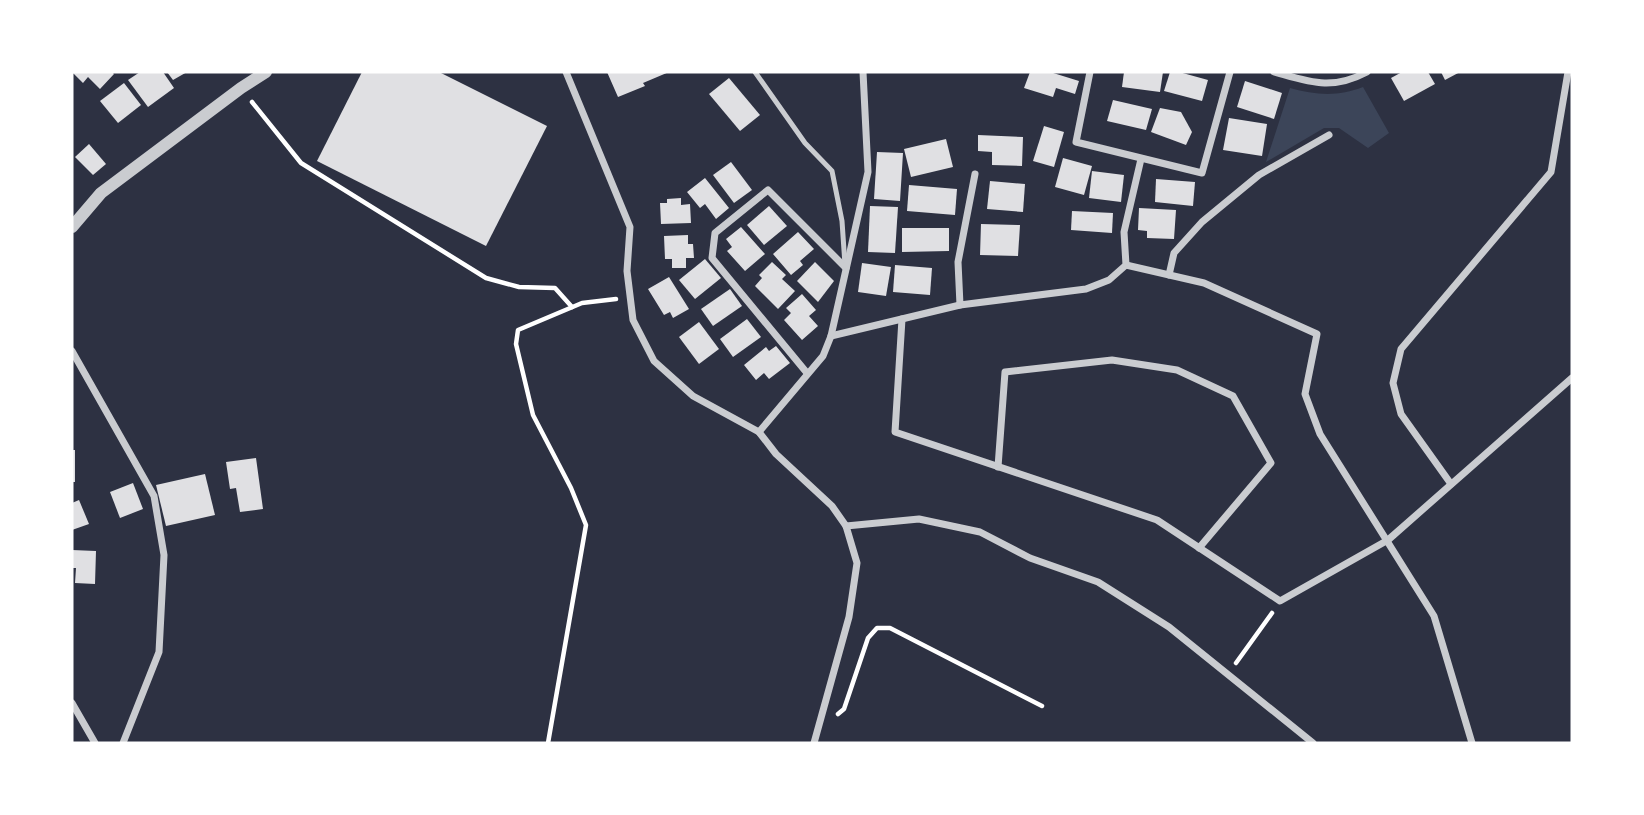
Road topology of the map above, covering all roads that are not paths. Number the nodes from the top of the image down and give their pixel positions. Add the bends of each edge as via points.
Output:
1 (266, 72) edge
2 (566, 72) edge
3 (755, 72) edge
4 (863, 72) edge
5 (1090, 72) edge
6 (1230, 72) edge
7 (1274, 72) edge
8 (1367, 72) edge
9 (1568, 72) edge
10 (1329, 135) dead end
11 (1141, 159) junction
12 (975, 174) dead end
13 (72, 227) edge
14 (1126, 265) junction
15 (846, 268) junction
16 (1169, 275) junction
17 (960, 305) junction
18 (902, 319) junction
19 (831, 336) junction
20 (72, 351) edge
21 (807, 373) junction
22 (1572, 378) edge
23 (759, 432) junction
24 (998, 467) junction
25 (1451, 484) junction
26 (846, 526) junction
27 (1388, 540) junction
28 (1199, 548) junction
29 (72, 704) edge
30 (95, 743) edge
31 (123, 743) edge
32 (814, 743) edge
33 (1313, 743) edge
34 (1472, 743) edge

1 - 13 street via 101,193
2 - 23 street via 630,227 627,271 633,320 654,360 693,396
3 - 15 lane via 805,143 832,171
4 - 15 street via 868,172
5 - 11 street via 1076,142
6 - 11 street via 1202,173
7 - 8 street via 1317,84 1348,82
9 - 25 street via 1551,173 1401,349 1393,383 1401,414
10 - 16 street via 1259,176 1202,222 1174,253
11 - 14 street via 1124,232
12 - 17 street via 958,262
14 - 16 street
14 - 17 street via 1110,280 1086,289
15 - 19 street
15 - 21 street via 768,190 715,233 712,258
16 - 27 street via 1204,282 1317,334 1305,394 1320,434
17 - 18 street
18 - 19 street
18 - 24 street via 895,432
19 - 21 street via 823,356
20 - 31 street via 153,496 164,555 159,652
21 - 23 street
22 - 25 street
23 - 26 street
24 - 28 street via 1157,520
24 - 28 street via 1004,372 1112,360 1177,370 1233,396 1271,463
25 - 27 street
26 - 32 street via 857,563 849,617
26 - 33 street via 919,519 981,532 1030,558 1098,582 1169,627
27 - 28 street via 1280,601
27 - 34 street via 1434,616
29 - 30 street

